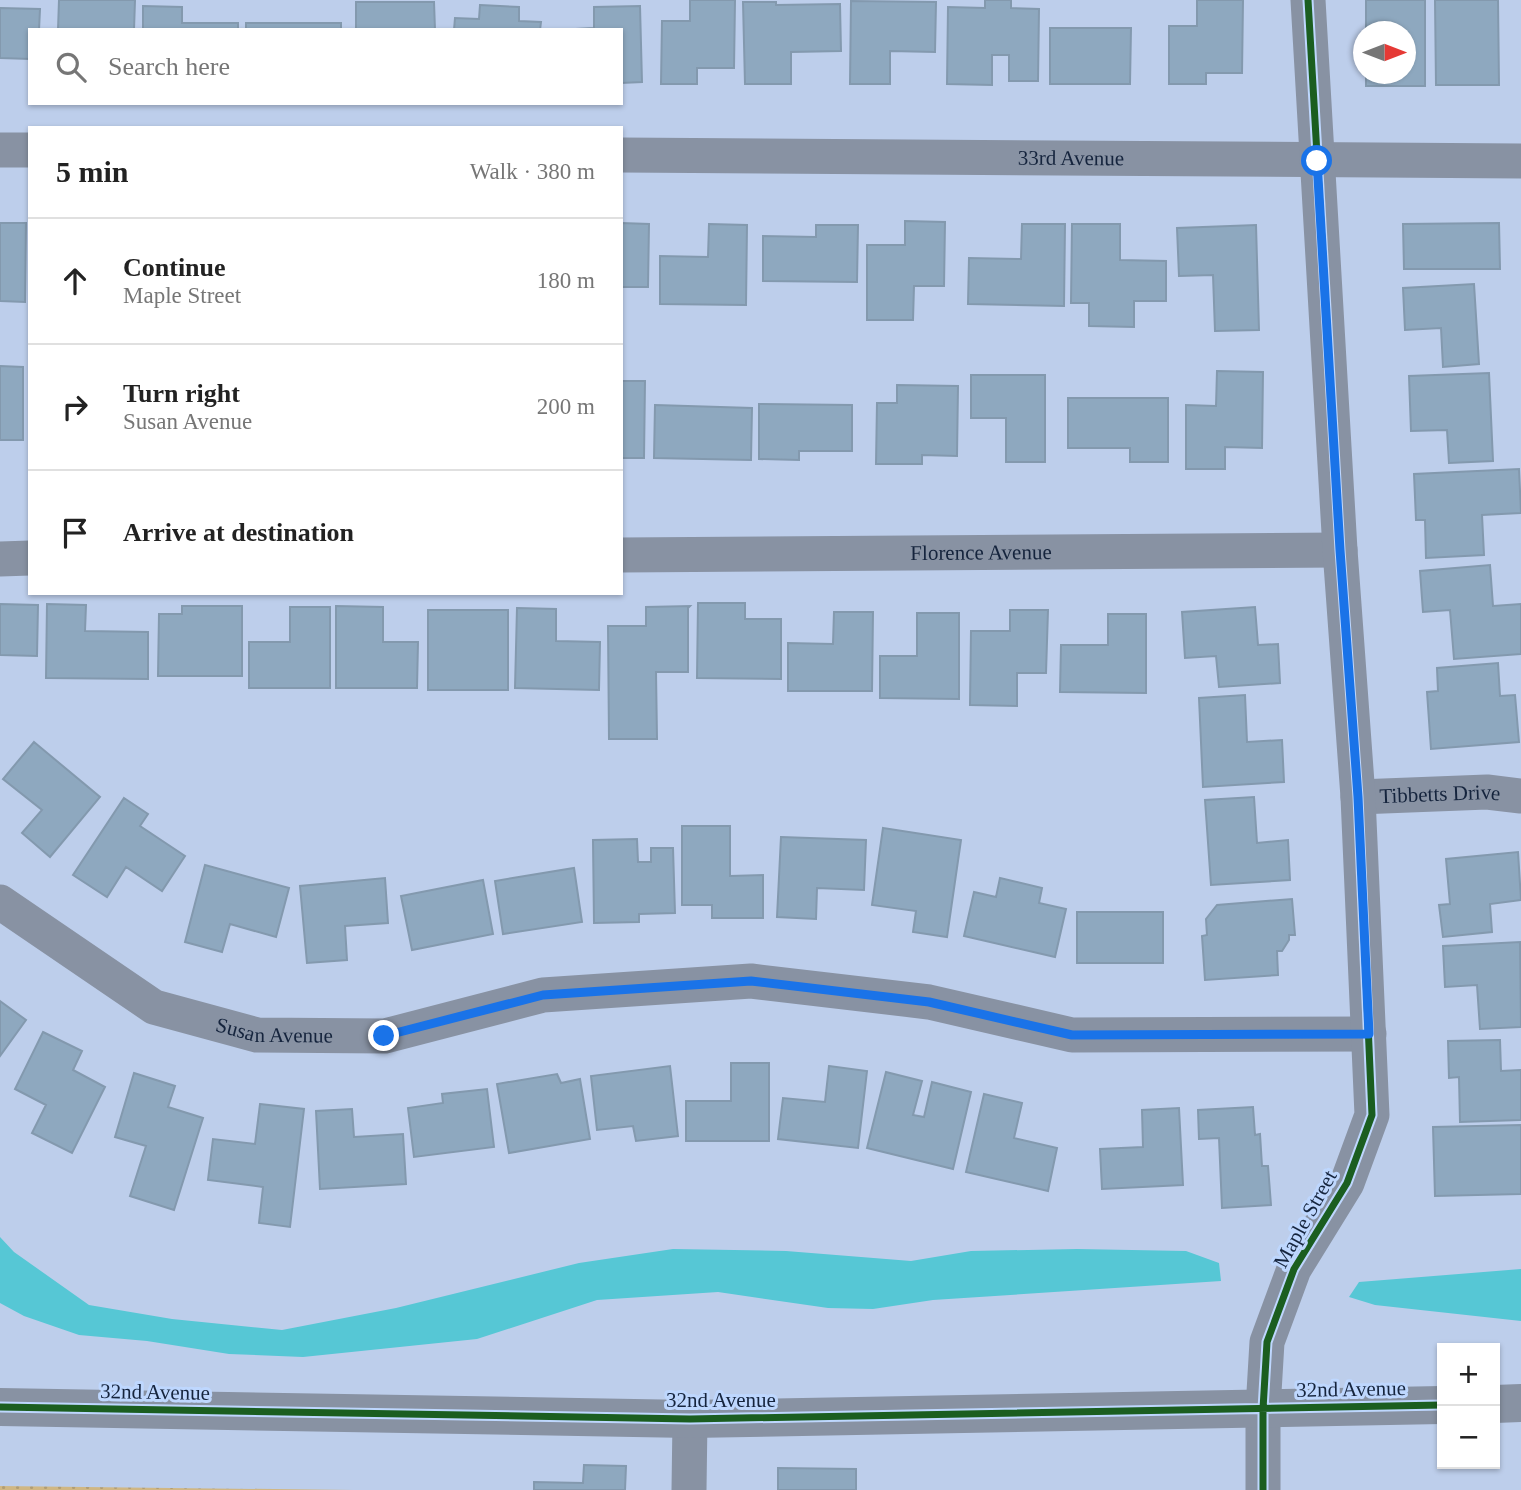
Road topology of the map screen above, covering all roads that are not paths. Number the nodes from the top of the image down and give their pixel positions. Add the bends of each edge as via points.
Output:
1 (1308, 0) edge
2 (0, 150) edge
3 (28, 150) edge
4 (623, 155) edge
5 (1317, 161) junction
6 (1521, 162) edge
7 (1340, 550) junction
8 (623, 555) edge
9 (28, 558) edge
10 (0, 559) edge
11 (1521, 796) edge
12 (1358, 797) junction
13 (0, 902) edge
14 (1369, 1034) junction
15 (1521, 1403) edge
16 (1500, 1404) edge
17 (1437, 1405) edge
18 (0, 1407) edge
19 (1264, 1409) junction
20 (690, 1419) junction
21 (689, 1490) edge
22 (1263, 1490) edge

1 - 5 street, Maple Street
2 - 3 street
4 - 5 street, 33rd Avenue
5 - 6 street, 33rd Avenue
5 - 7 street, Maple Street
7 - 8 street, Florence Avenue
7 - 12 street, Maple Street
9 - 10 street
11 - 12 street, Tibbetts Drive via 1487,792
12 - 14 street, Maple Street
13 - 14 street, Susan Avenue via 154,1007 257,1035 384,1036 543,995 751,981 929,1002 1072,1035
14 - 19 street, Maple Street via 1372,1115 1347,1184 1294,1269 1267,1342
15 - 16 street
17 - 19 street, 32nd Avenue
18 - 20 street, 32nd Avenue
19 - 20 street, 32nd Avenue
19 - 22 street, Maple Street
20 - 21 street

